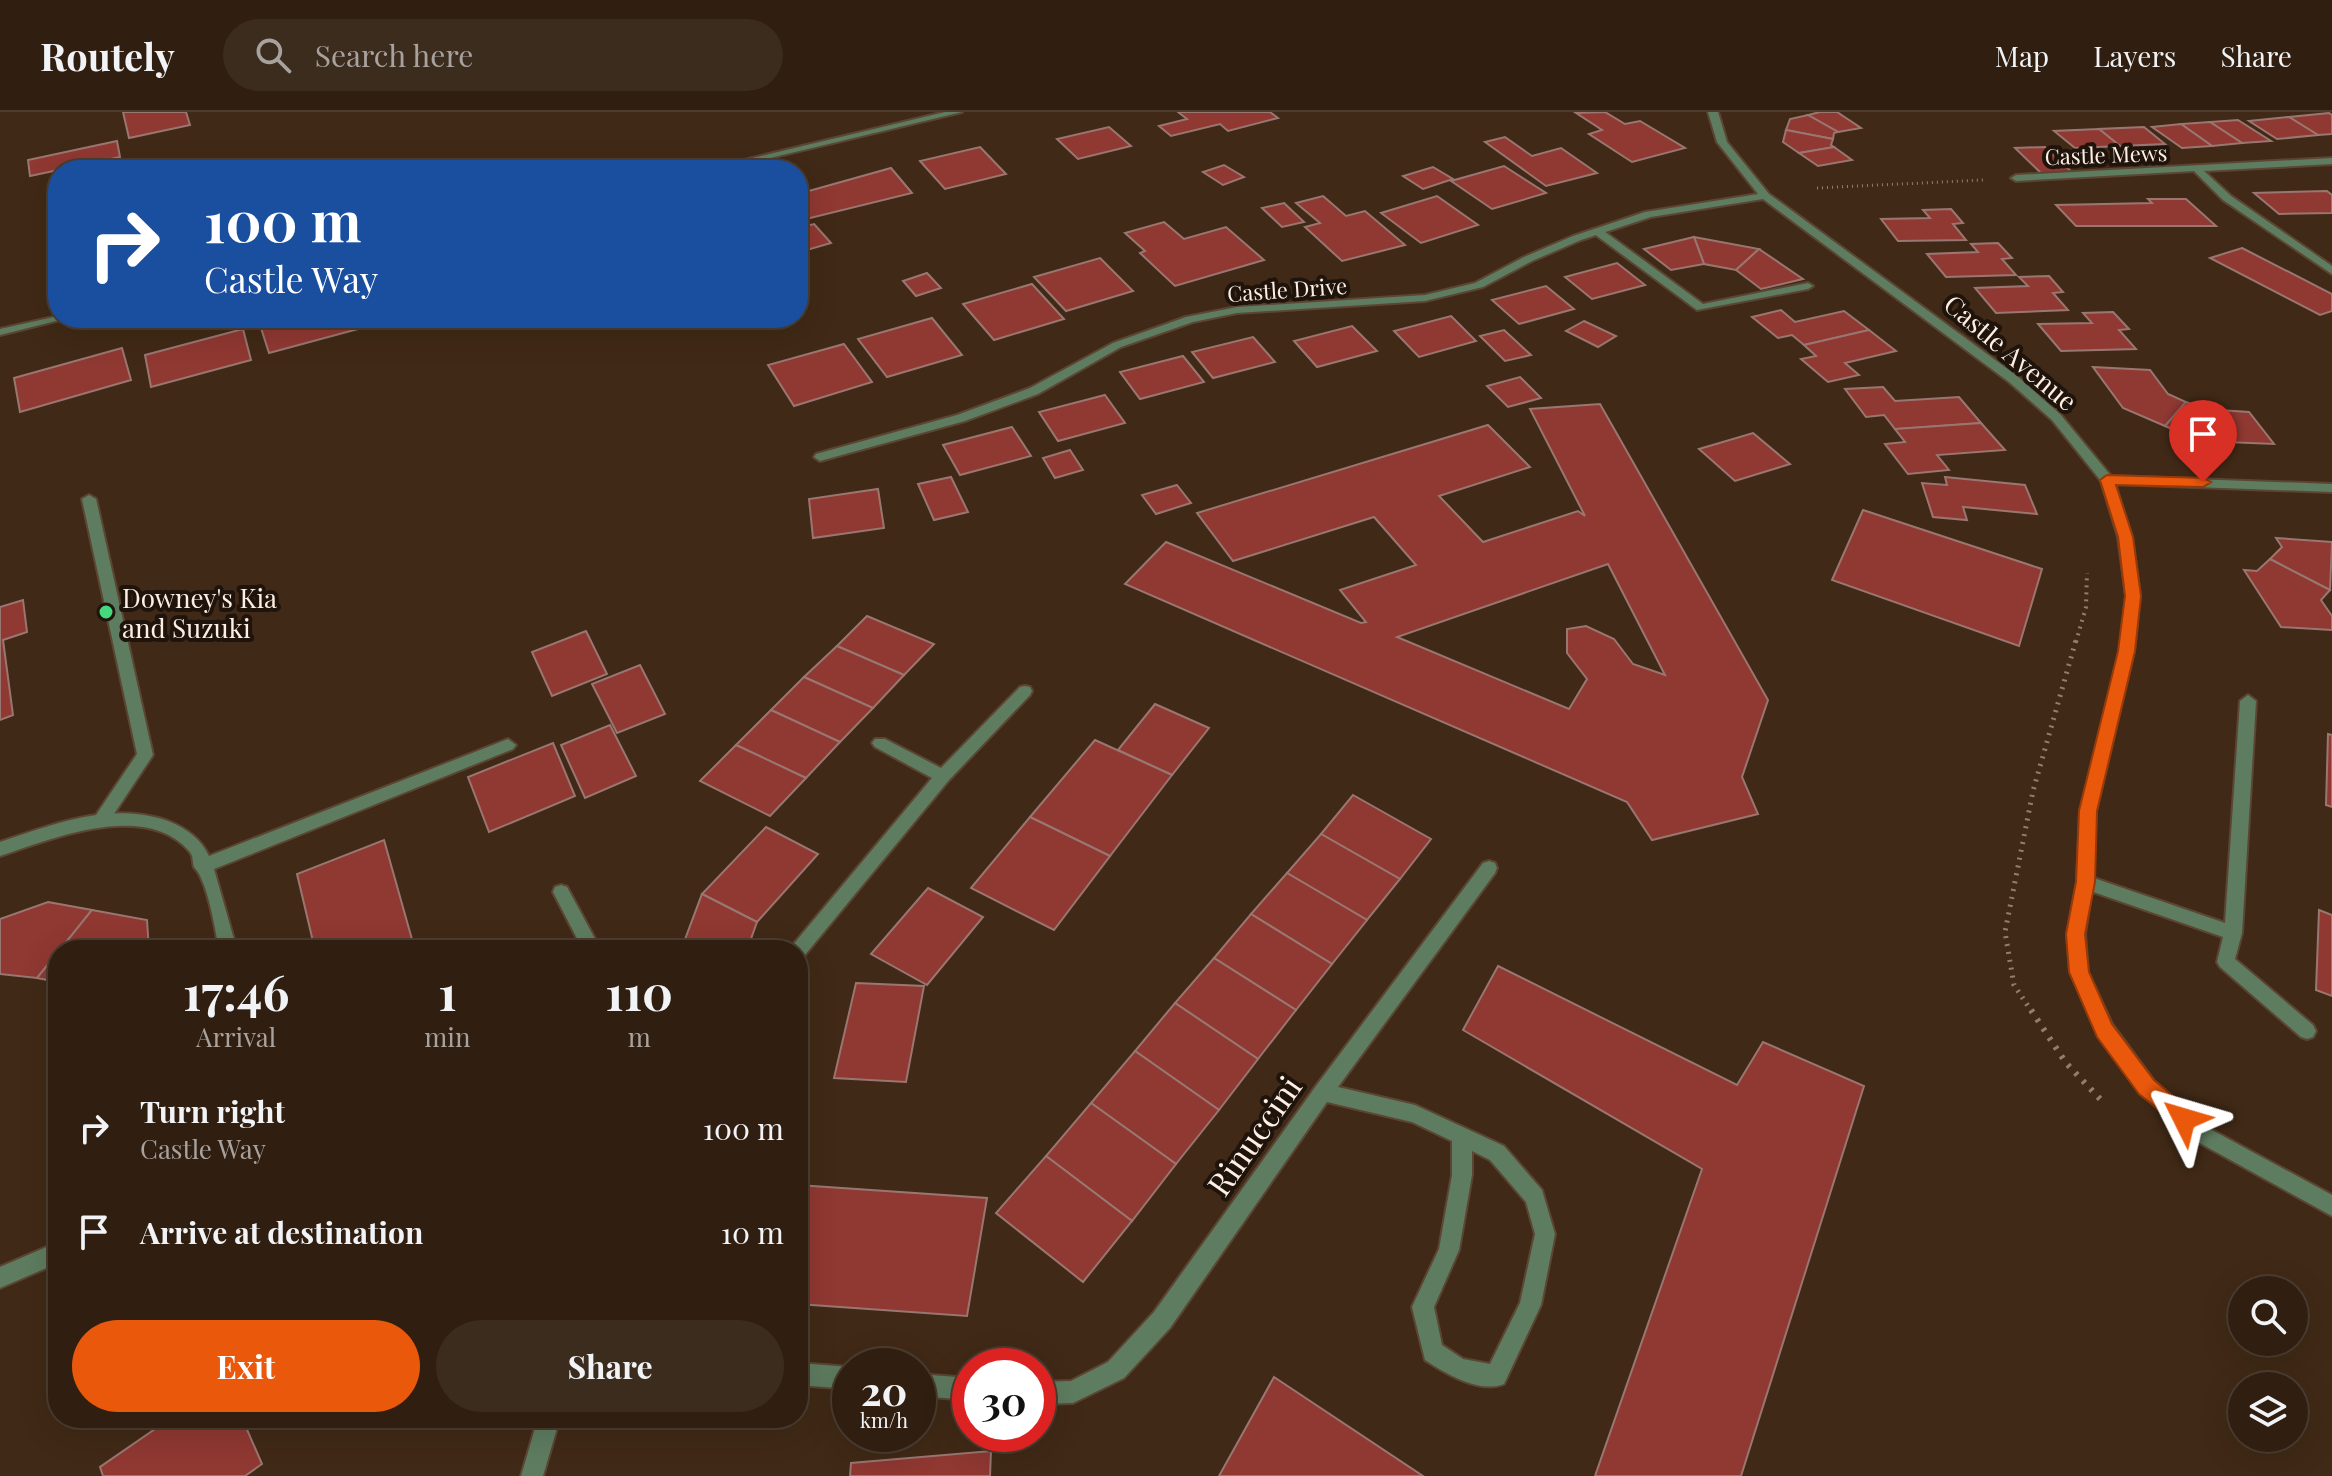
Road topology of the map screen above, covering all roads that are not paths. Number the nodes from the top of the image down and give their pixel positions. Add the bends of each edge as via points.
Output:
1 (957, 112) edge
2 (1713, 112) edge
3 (750, 160) edge
4 (2332, 161) edge
5 (2198, 170) junction
6 (2016, 178) road end
7 (1762, 193) junction
8 (1597, 231) junction
9 (2332, 271) edge
10 (1808, 286) dead end
11 (48, 321) edge
12 (0, 332) edge
13 (820, 457) dead end
14 (2107, 480) junction
15 (2332, 488) edge
16 (89, 499) dead end
17 (1025, 691) dead end
18 (2248, 701) dead end
19 (880, 743) dead end
20 (508, 745) dead end
21 (943, 776) junction
22 (100, 821) junction
23 (0, 849) edge
24 (202, 866) junction
25 (1489, 868) dead end
26 (2085, 882) junction
27 (561, 892) dead end
28 (2233, 933) junction
29 (226, 940) edge
30 (587, 940) edge
31 (807, 940) edge
32 (2307, 1031) dead end
33 (1323, 1092) junction
34 (1462, 1136) junction
35 (2332, 1206) edge
36 (48, 1256) edge
37 (0, 1278) edge
38 (808, 1375) edge
39 (832, 1377) edge
40 (1056, 1392) edge
41 (546, 1428) edge
42 (532, 1476) edge

1 - 3 street
2 - 7 street, Castle Avenue via 1722,142
4 - 5 street, Castle Mews
5 - 6 street, Castle Mews
5 - 9 street, Castle Mews via 2239,207
7 - 8 street, Castle Drive via 1649,214
7 - 14 street, Castle Avenue via 2013,379 2056,417
8 - 10 street via 1701,308
8 - 13 street, Castle Drive via 1479,285 1425,298 1237,310 1190,319 1117,345 1005,402
11 - 12 street
14 - 15 street
14 - 26 street, Castle Avenue via 2125,537 2133,596 2127,651 2088,811
16 - 22 street via 145,755
17 - 21 street
18 - 28 street
19 - 21 street
20 - 24 street
21 - 31 street
22 - 23 street
22 - 24 street via 161,824 196,846
24 - 29 street
25 - 33 street, Rinuccini
26 - 28 street
26 - 35 street, Castle Avenue via 2076,934 2079,972 2105,1030 2147,1087 2203,1135
27 - 30 street
28 - 32 street via 2226,962
33 - 34 street via 1415,1114
33 - 40 street, Rinuccini via 1162,1320 1116,1370 1073,1392
34 - 34 street via 1497,1153 1535,1197 1545,1234 1530,1305 1496,1376 1459,1369 1433,1352 1423,1307 1449,1250 1462,1175
36 - 37 street
38 - 39 street
41 - 42 street

